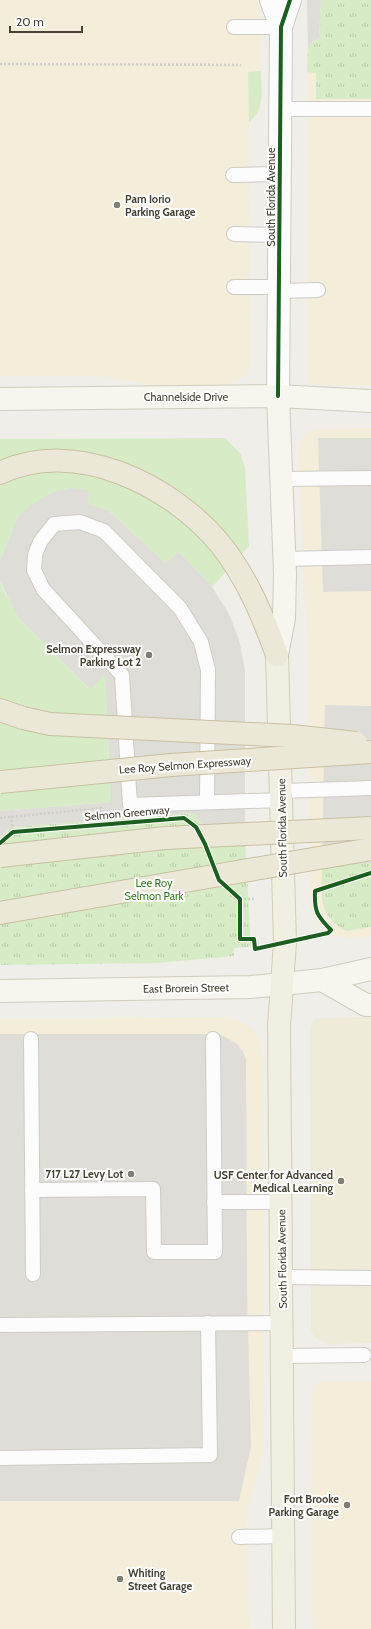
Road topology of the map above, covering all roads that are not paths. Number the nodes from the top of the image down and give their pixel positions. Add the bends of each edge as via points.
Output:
1 (271, 0) edge
2 (290, 0) edge
3 (234, 27) dead end
4 (281, 27) junction
5 (280, 109) junction
6 (371, 109) edge
7 (280, 174) junction
8 (233, 175) dead end
9 (234, 234) dead end
10 (279, 236) junction
11 (234, 287) dead end
12 (279, 289) junction
13 (318, 290) dead end
14 (278, 396) junction
15 (0, 399) edge
16 (371, 401) edge
17 (0, 473) edge
18 (371, 478) edge
19 (281, 479) junction
20 (371, 557) edge
21 (284, 559) junction
22 (277, 655) junction
23 (0, 710) edge
24 (371, 744) edge
25 (371, 752) edge
26 (0, 782) edge
27 (371, 788) edge
28 (282, 795) junction
29 (207, 802) junction
30 (371, 828) edge
31 (371, 850) edge
32 (0, 856) edge
33 (0, 913) edge
34 (371, 969) edge
35 (322, 980) junction
36 (282, 985) junction
37 (0, 991) edge
38 (371, 1005) edge
39 (31, 1039) dead end
40 (213, 1039) dead end
41 (32, 1190) junction
42 (214, 1202) junction
43 (282, 1202) junction
44 (34, 1274) dead end
45 (282, 1277) junction
46 (365, 1278) edge
47 (371, 1289) edge
48 (208, 1323) junction
49 (283, 1323) junction
50 (0, 1325) edge
51 (364, 1355) dead end
52 (283, 1356) junction
53 (0, 1458) edge
54 (284, 1536) junction
55 (239, 1537) dead end
56 (284, 1629) edge

1 - 4 street, South Florida Avenue
2 - 4 street, South Florida Avenue
3 - 4 lane
4 - 5 street, South Florida Avenue
5 - 6 lane
5 - 7 street, South Florida Avenue
7 - 8 lane
7 - 10 street, South Florida Avenue
9 - 10 lane
10 - 12 street, South Florida Avenue
11 - 12 lane
12 - 13 lane
12 - 14 street, South Florida Avenue
14 - 15 main road, Channelside Drive
14 - 16 main road, Channelside Drive
14 - 19 main road, South Florida Avenue
17 - 22 highway via 22,465 56,460 94,466 156,490 206,528 232,561 250,590
18 - 19 lane
19 - 21 main road, South Florida Avenue
20 - 21 lane
21 - 22 main road, South Florida Avenue via 284,618
22 - 28 main road, South Florida Avenue
23 - 24 highway, bridge via 50,724 292,736
25 - 26 highway, Lee Roy Selmon Expressway, bridge via 171,764
27 - 28 lane
28 - 29 lane
28 - 36 main road, South Florida Avenue via 285,943
29 - 29 lane via 208,670 201,642 180,608 104,531 80,522 54,524 40,542 35,555 34,570 43,589 122,675 130,805
30 - 32 highway, bridge via 165,838
31 - 33 highway, bridge
34 - 35 main road, East Brorein Street
35 - 36 main road, East Brorein Street
35 - 38 main road via 366,1005
36 - 37 main road, East Brorein Street via 251,988
36 - 43 main road, South Florida Avenue via 279,1026
39 - 41 lane
40 - 42 lane
41 - 42 lane via 153,1189 154,1252 215,1252
41 - 44 lane
42 - 43 lane
43 - 45 main road, South Florida Avenue
45 - 46 lane
45 - 49 main road, South Florida Avenue
46 - 47 lane
48 - 49 lane
48 - 50 lane
48 - 53 lane via 210,1455
49 - 52 main road, South Florida Avenue
51 - 52 lane
52 - 54 main road, South Florida Avenue
54 - 55 lane
54 - 56 main road, South Florida Avenue

